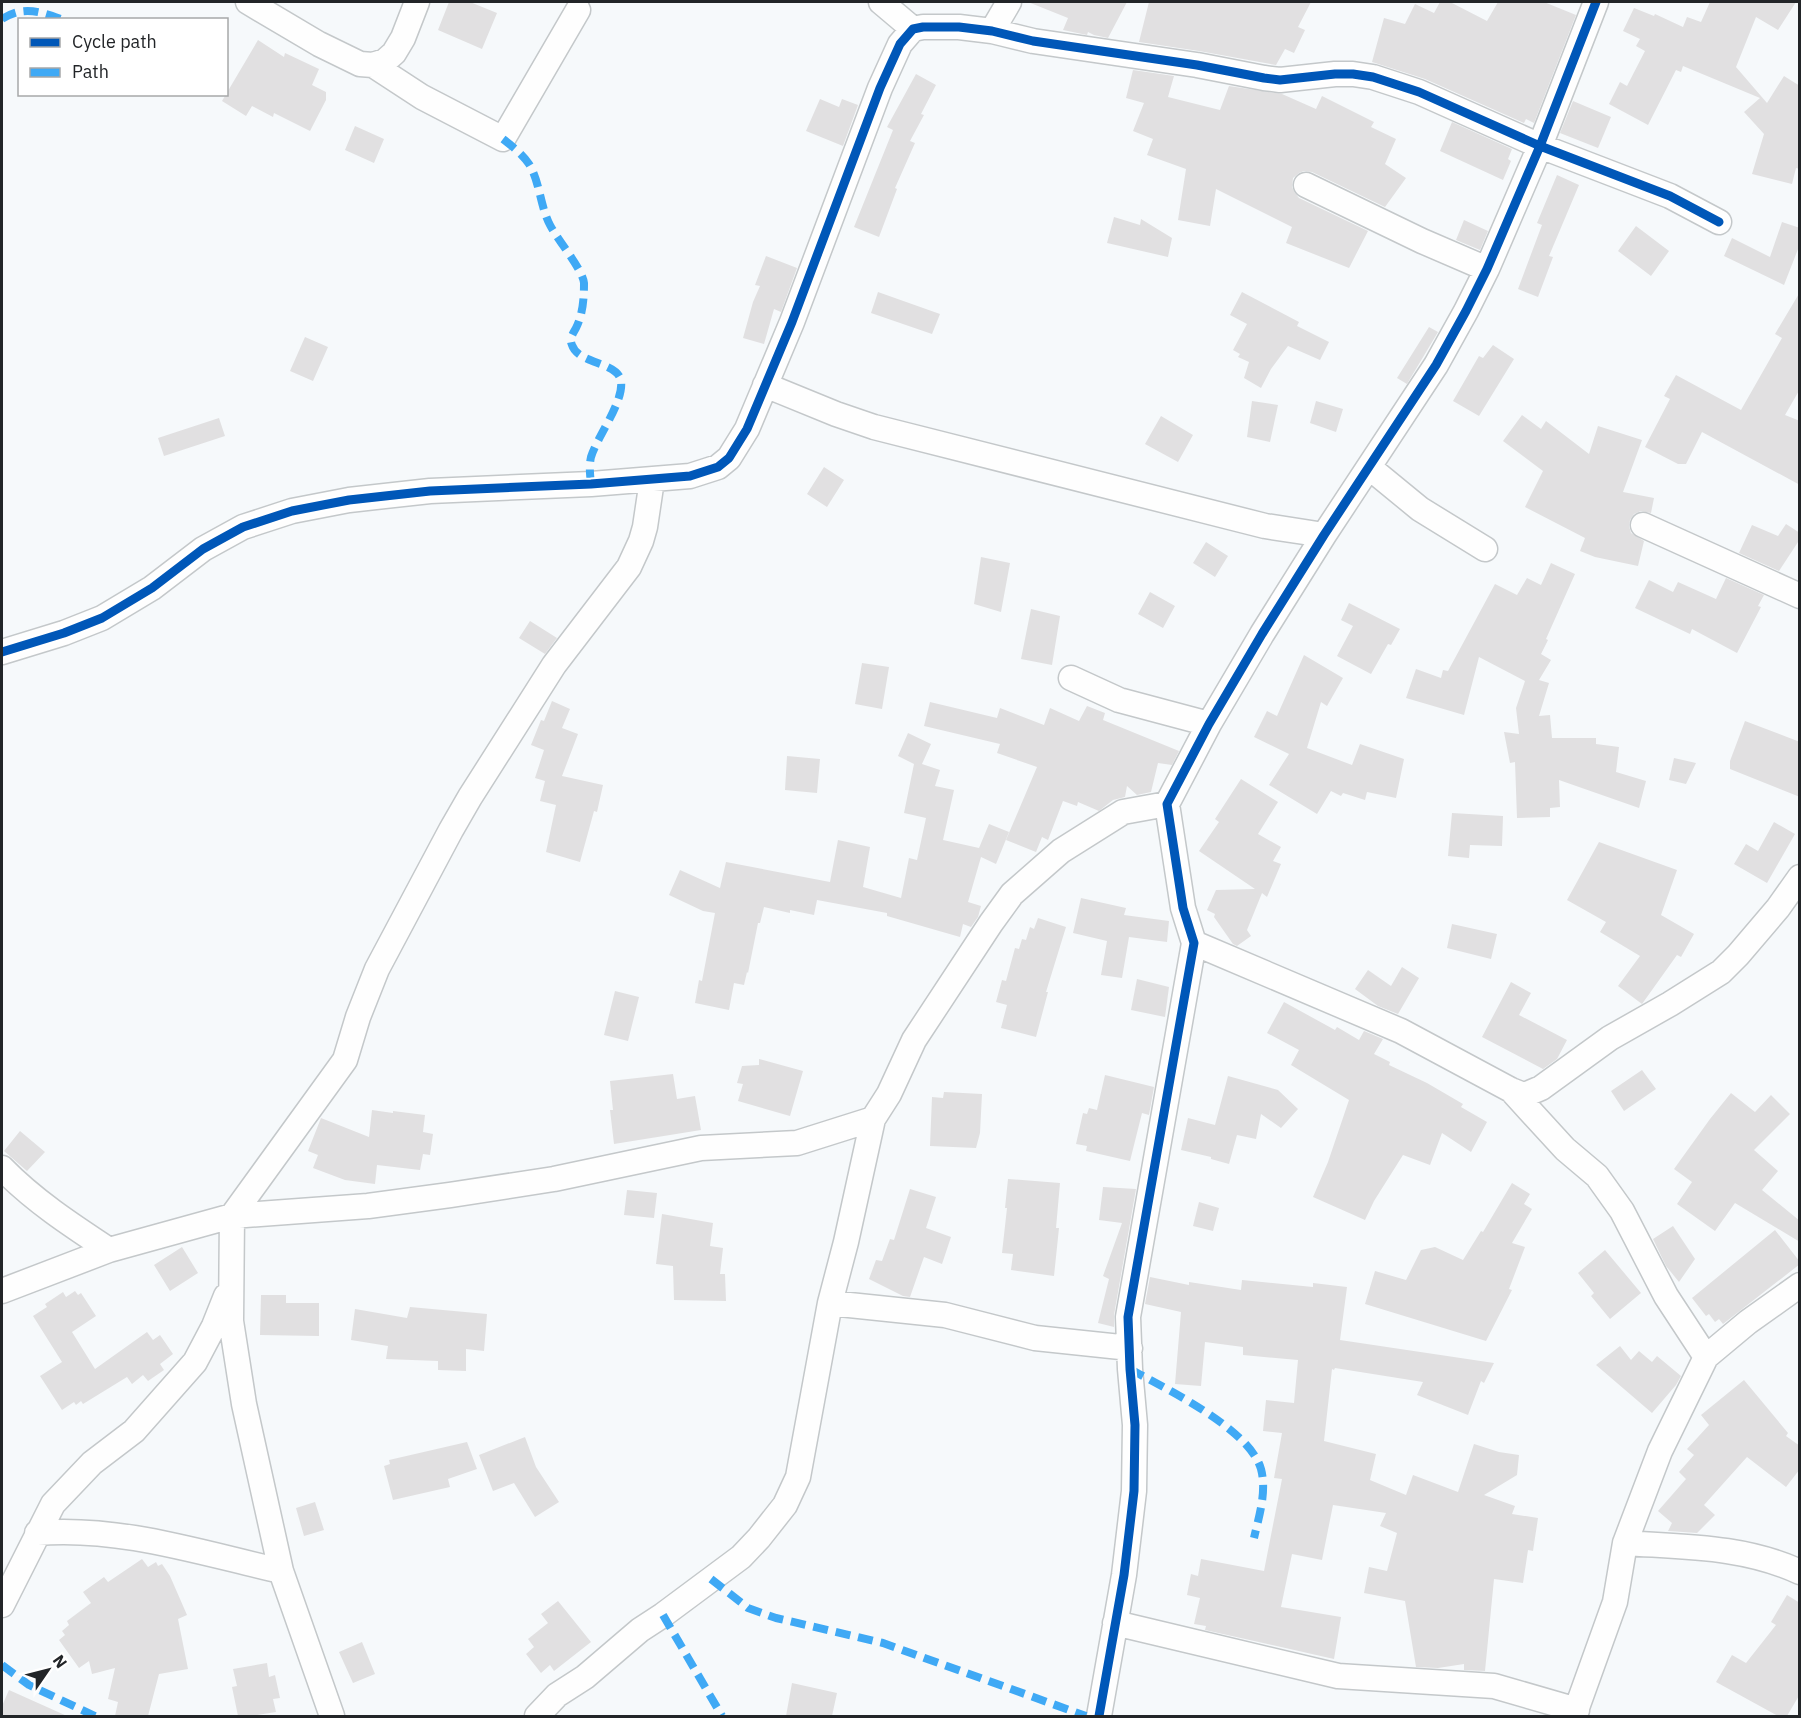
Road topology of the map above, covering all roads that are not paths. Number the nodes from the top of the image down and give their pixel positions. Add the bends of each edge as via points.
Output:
1 (248, 2) edge
2 (417, 2) edge
3 (881, 2) edge
4 (1009, 2) edge
5 (1596, 2) edge
6 (578, 10) dead end
7 (913, 29) junction
8 (992, 31) junction
9 (373, 65) junction
10 (1540, 146) junction
11 (1306, 185) dead end
12 (1719, 222) dead end
13 (1487, 269) junction
14 (765, 385) junction
15 (1370, 468) junction
16 (652, 480) junction
17 (1644, 525) dead end
18 (1324, 535) junction
19 (1485, 549) dead end
20 (1800, 596) edge
21 (2, 652) edge
22 (1071, 678) dead end
23 (1209, 724) junction
24 (1167, 804) junction
25 (1800, 877) edge
26 (1194, 943) junction
27 (1511, 1090) junction
28 (873, 1119) junction
29 (2, 1168) edge
30 (232, 1216) junction
31 (109, 1250) junction
32 (231, 1282) junction
33 (1800, 1285) edge
34 (2, 1291) edge
35 (830, 1303) junction
36 (1130, 1348) junction
37 (1706, 1357) junction
38 (37, 1533) junction
39 (1625, 1543) junction
40 (281, 1570) junction
41 (1800, 1572) edge
42 (2, 1605) edge
43 (1115, 1623) junction
44 (1576, 1713) edge
45 (332, 1716) edge
46 (537, 1716) edge
47 (1098, 1716) edge

1 - 9 street via 319,44 360,64
2 - 9 street via 394,53
3 - 7 street
4 - 8 street
5 - 10 street
6 - 9 street via 503,139 422,97
7 - 8 street via 958,27
7 - 14 street via 888,70
8 - 10 street via 1280,80 1344,74 1373,77 1419,92
10 - 12 street via 1670,196
10 - 13 street
11 - 13 street
13 - 15 street via 1436,365
14 - 16 street via 747,429 729,458 718,467 690,476
14 - 18 street via 873,427 1265,526
15 - 18 street
15 - 19 street via 1420,509
16 - 21 street via 430,490 292,511 233,532 102,618
16 - 30 street via 645,527 628,567 554,665 451,830 377,969 345,1060
17 - 20 street
18 - 23 street
22 - 23 street via 1119,700
23 - 24 street
24 - 26 street via 1184,908
24 - 28 street via 1123,812 1061,851 1012,894 914,1040
25 - 27 street via 1778,908 1720,972 1610,1038 1541,1088 1527,1094
26 - 27 street via 1401,1031
26 - 36 street via 1128,1317
27 - 37 street via 1565,1149 1597,1176 1622,1211 1666,1296
28 - 30 street via 796,1143 701,1148 554,1179 368,1206
28 - 35 street
29 - 31 street via 66,1222
30 - 31 street
30 - 32 street
31 - 34 street
32 - 38 street via 195,1362 134,1431 92,1463 52,1504
32 - 40 street via 231,1321 244,1404
33 - 37 street
35 - 36 street via 945,1315 1035,1338
35 - 46 street via 798,1477 785,1505 741,1557 640,1630 585,1677 557,1695
36 - 43 street via 1134,1491
37 - 39 street via 1660,1450
38 - 40 street via 65,1530 142,1540
38 - 42 street
39 - 41 street via 1745,1552
39 - 44 street via 1615,1602
40 - 45 street
43 - 44 street via 1338,1676 1494,1686
43 - 47 street

